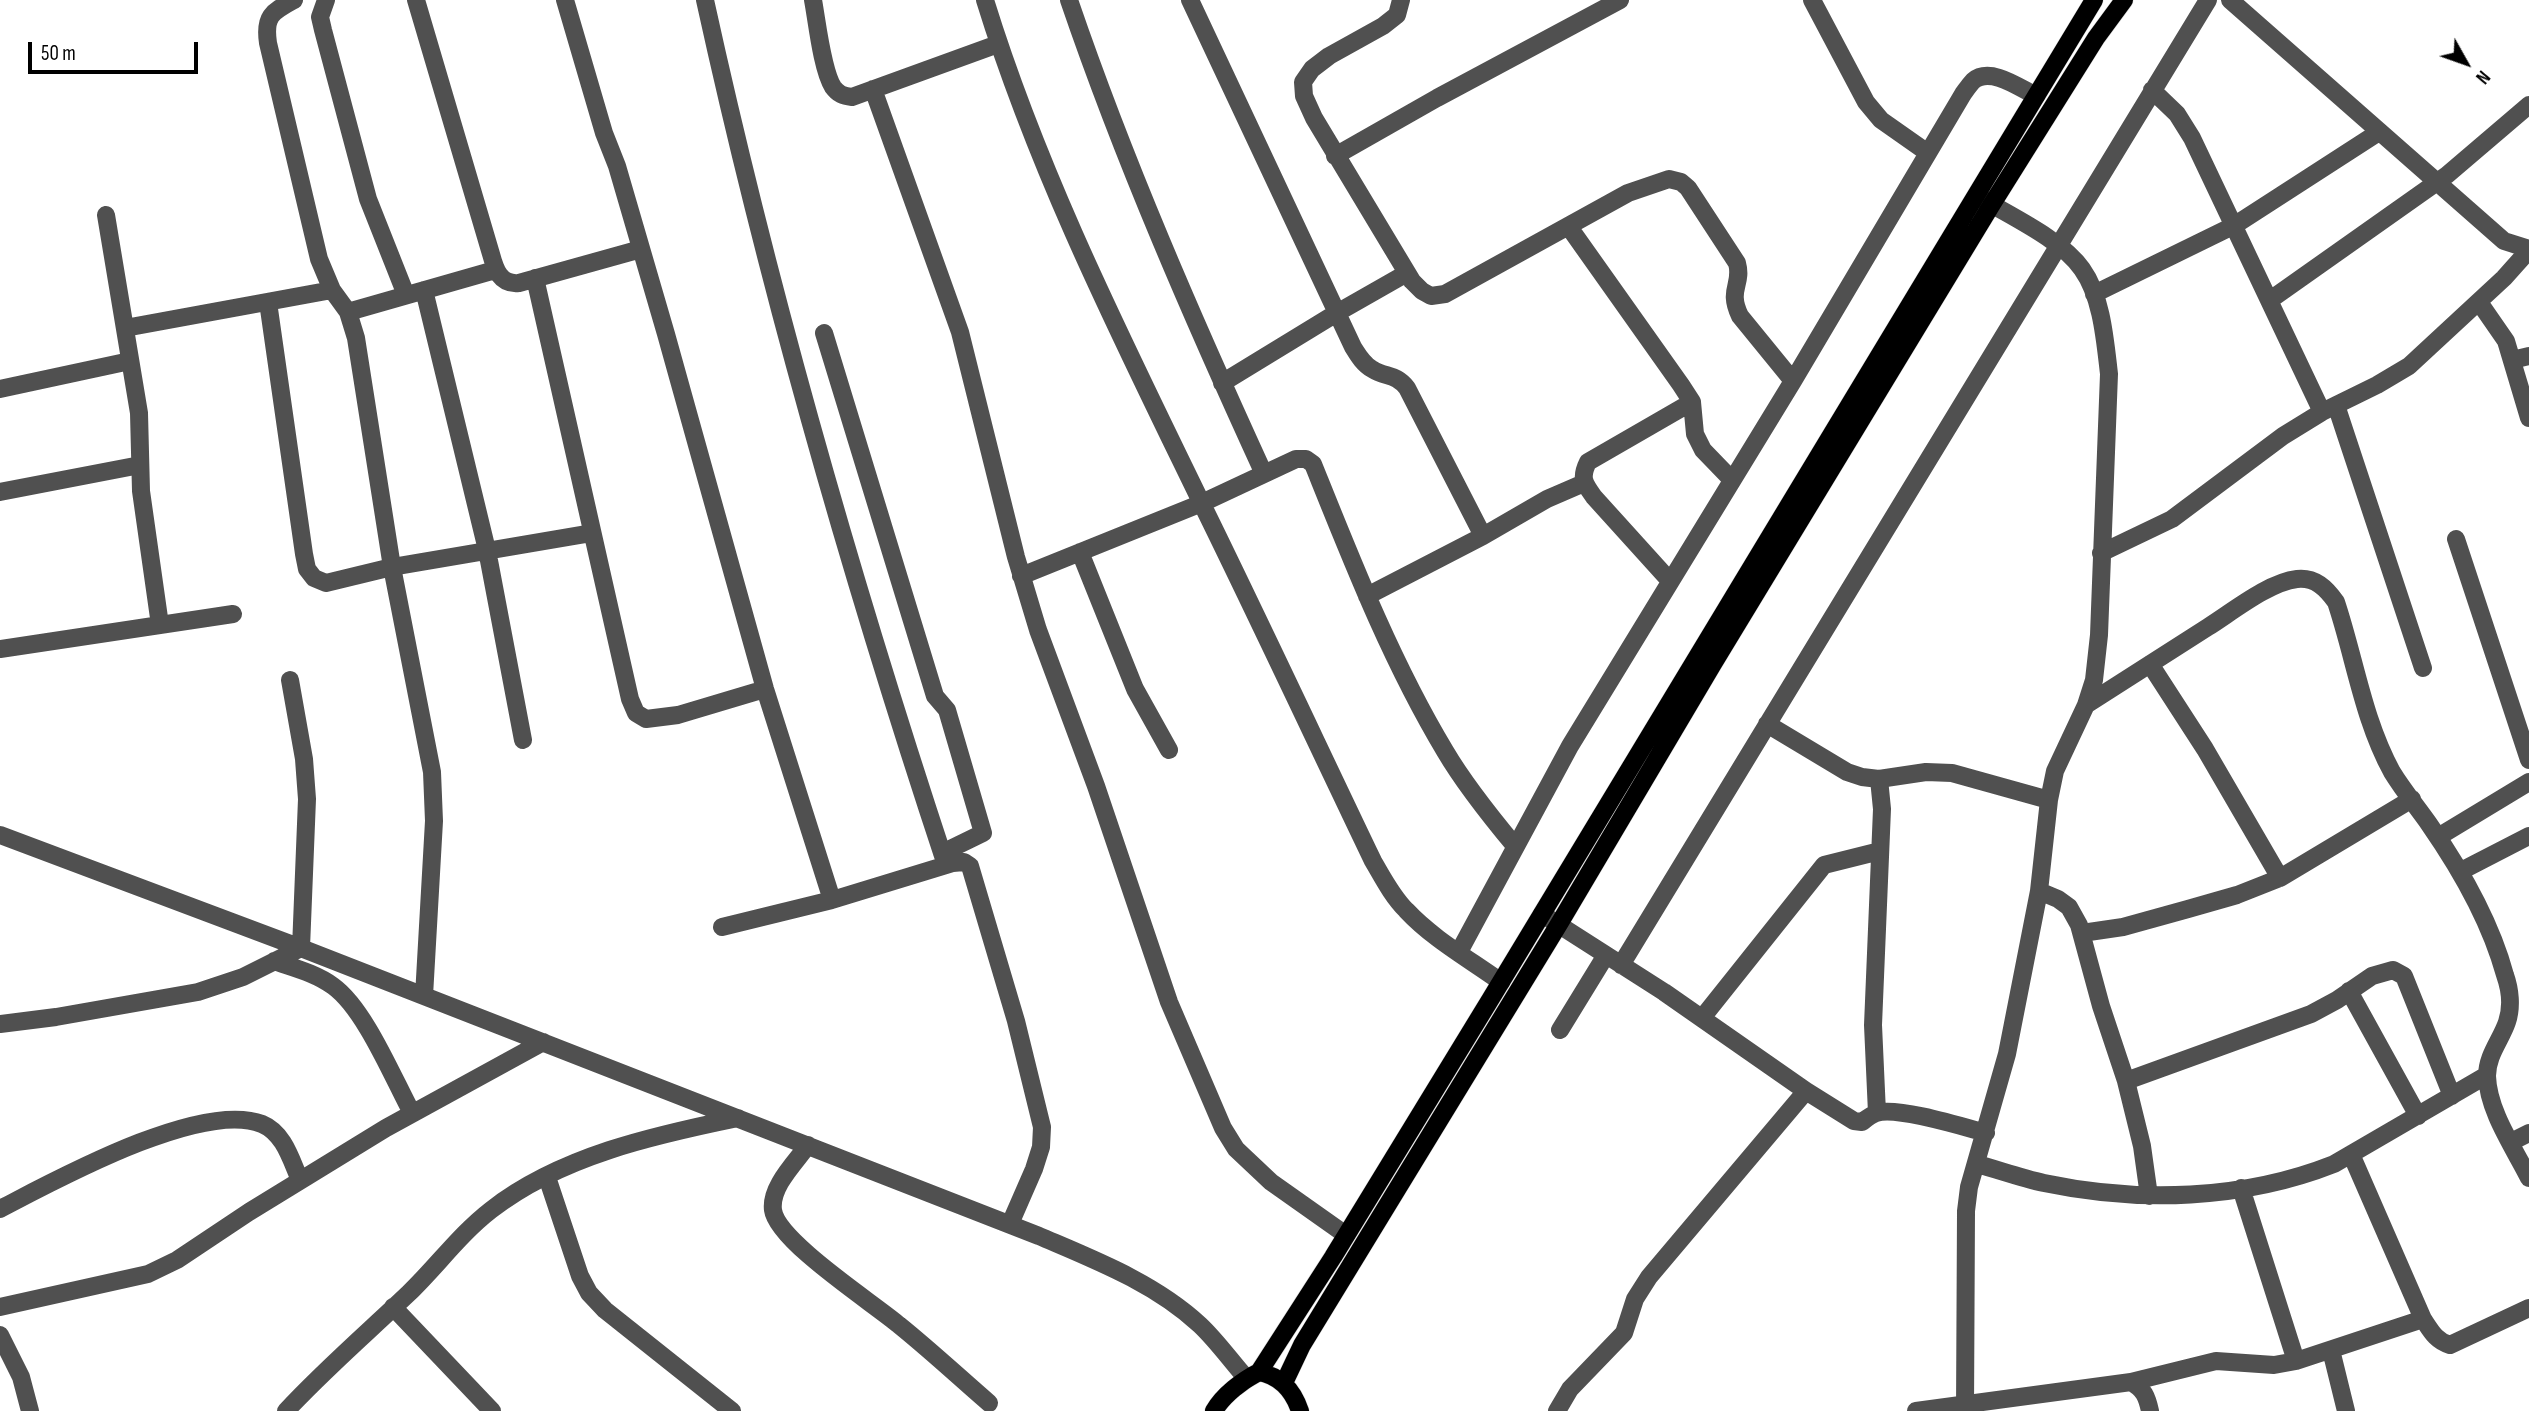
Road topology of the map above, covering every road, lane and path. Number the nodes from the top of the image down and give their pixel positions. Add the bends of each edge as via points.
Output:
1 (294, 0) edge
2 (326, 0) edge
3 (416, 0) edge
4 (565, 0) edge
5 (705, 0) edge
6 (813, 0) edge
7 (985, 0) edge
8 (1069, 0) edge
9 (1190, 0) edge
10 (1401, 0) edge
11 (1620, 0) edge
12 (1812, 0) edge
13 (2094, 0) edge
14 (2124, 0) edge
15 (2208, 0) edge
16 (2230, 0) edge
17 (998, 44) junction
18 (873, 89) junction
19 (2152, 90) junction
20 (2036, 96) junction
21 (2529, 105) edge
22 (2379, 132) junction
23 (1928, 153) junction
24 (1335, 156) junction
25 (2436, 182) junction
26 (1984, 200) junction
27 (106, 215) dead end
28 (2235, 225) junction
29 (1569, 227) junction
30 (2057, 246) junction
31 (641, 249) junction
32 (2529, 250) edge
33 (495, 270) junction
34 (1407, 273) junction
35 (535, 278) junction
36 (332, 290) junction
37 (424, 290) junction
38 (2094, 294) junction
39 (406, 295) junction
40 (2270, 300) junction
41 (268, 302) junction
42 (2479, 302) junction
43 (348, 312) junction
44 (1335, 314) junction
45 (125, 328) junction
46 (824, 333) dead end
47 (2520, 358) edge
48 (130, 361) junction
49 (1793, 380) junction
50 (1222, 383) junction
51 (0, 389) edge
52 (1692, 402) junction
53 (2329, 409) junction
54 (2529, 418) edge
55 (140, 465) junction
56 (1265, 474) junction
57 (1732, 481) junction
58 (1584, 483) junction
59 (0, 492) edge
60 (1202, 503) junction
61 (592, 533) junction
62 (1483, 536) junction
63 (2456, 539) dead end
64 (487, 551) junction
65 (1080, 552) junction
66 (2101, 553) junction
67 (391, 567) junction
68 (1021, 576) junction
69 (1670, 581) junction
70 (1367, 596) junction
71 (233, 614) dead end
72 (160, 625) junction
73 (0, 649) edge
74 (2150, 664) junction
75 (2423, 668) dead end
76 (290, 680) dead end
77 (765, 689) junction
78 (2086, 705) junction
79 (1767, 724) junction
80 (523, 740) dead end
81 (1169, 750) dead end
82 (2529, 760) edge
83 (1879, 779) junction
84 (2529, 782) edge
85 (2412, 799) junction
86 (2049, 800) junction
87 (0, 835) edge
88 (2529, 836) edge
89 (2438, 837) junction
90 (1515, 846) junction
91 (1880, 851) junction
92 (944, 859) junction
93 (2460, 871) junction
94 (2280, 878) junction
95 (2039, 891) junction
96 (832, 900) junction
97 (1542, 914) junction
98 (1559, 924) junction
99 (722, 927) dead end
100 (2081, 933) junction
101 (301, 948) junction
102 (1458, 952) junction
103 (1614, 960) junction
104 (274, 961) junction
105 (1501, 982) junction
106 (2349, 991) junction
107 (424, 996) junction
108 (1702, 1018) junction
109 (0, 1024) edge
110 (1560, 1030) dead end
111 (543, 1042) junction
112 (2487, 1075) junction
113 (2126, 1081) junction
114 (1806, 1091) junction
115 (2452, 1096) junction
116 (412, 1113) junction
117 (1877, 1113) junction
118 (2418, 1116) junction
119 (738, 1118) junction
120 (2529, 1132) edge
121 (1986, 1133) junction
122 (2511, 1142) junction
123 (808, 1145) junction
124 (2351, 1154) junction
125 (1976, 1164) junction
126 (547, 1177) junction
127 (2529, 1178) edge
128 (300, 1180) junction
129 (2241, 1188) junction
130 (2149, 1196) junction
131 (0, 1209) edge
132 (1010, 1224) junction
133 (1346, 1235) junction
134 (0, 1307) edge
135 (393, 1307) junction
136 (2529, 1308) edge
137 (2423, 1319) junction
138 (0, 1335) edge
139 (2331, 1350) junction
140 (2296, 1361) junction
141 (1253, 1375) junction
142 (2131, 1382) junction
143 (1284, 1383) junction
144 (989, 1403) dead end
145 (1965, 1408) edge
146 (30, 1411) edge
147 (286, 1411) edge
148 (492, 1411) edge
149 (732, 1411) edge
150 (1214, 1411) edge
151 (1300, 1411) edge
152 (1558, 1411) edge
153 (1916, 1411) edge
154 (2150, 1411) edge
155 (2346, 1411) edge

1 - 36 street via 269,17 266,27 300,185
2 - 39 street via 320,17 368,199
3 - 33 street
4 - 31 street
5 - 92 street via 839,523
6 - 18 street via 834,89 852,97
7 - 17 street
8 - 50 street via 1100,90
9 - 44 street
10 - 24 street via 1397,15 1329,56 1303,82 1304,96
11 - 24 street
12 - 23 street via 1866,102 1881,120
13 - 20 main road
14 - 26 main road
15 - 19 street
16 - 22 street
17 - 18 street
17 - 60 street via 1079,246
18 - 68 street via 960,332
19 - 28 street via 2177,114 2192,138
19 - 30 street
20 - 23 street via 1989,75 1975,79
20 - 26 main road
21 - 25 street
22 - 25 street
22 - 28 street
23 - 49 street
24 - 34 street
25 - 32 street via 2504,241
25 - 40 street
26 - 30 street
26 - 97 main road
26 - 98 main road
27 - 45 street
28 - 38 street
28 - 40 street
29 - 34 street via 1445,294 1431,296
29 - 49 street via 1653,183 1681,182 1737,263 1740,273 1733,292 1740,316
29 - 52 street
30 - 38 street via 2083,270
30 - 79 street
31 - 35 street
31 - 77 street
32 - 42 street
33 - 35 street via 510,284
33 - 37 street
34 - 44 street
35 - 61 street
36 - 41 street
36 - 43 street
37 - 39 street
37 - 64 street
38 - 66 street via 2109,374
39 - 43 street
40 - 53 street
41 - 45 street
41 - 67 street via 307,569 326,583
42 - 47 street
42 - 53 street via 2409,366
43 - 67 street via 356,338
44 - 50 street
44 - 62 street via 1363,361 1373,370 1399,378 1407,387
45 - 48 street
46 - 92 street via 935,696 947,710 983,833
47 - 54 street
48 - 51 street
48 - 55 street via 139,413
49 - 57 street
50 - 56 street
52 - 57 street via 1695,434 1703,450
52 - 58 street via 1588,462 1582,474
53 - 66 street via 2274,442 2172,519
53 - 75 street
55 - 59 street
55 - 72 street
56 - 60 street
56 - 70 street via 1296,460 1313,464
57 - 69 street
58 - 62 street
58 - 69 street
60 - 65 street
60 - 102 street via 1380,872 1405,910
61 - 64 street
61 - 77 street via 636,713 646,719 678,715
62 - 70 street
63 - 82 street
64 - 67 street
64 - 80 street
65 - 68 street
65 - 81 street via 1135,689
66 - 78 street via 2094,680
67 - 107 street via 433,785
68 - 133 street via 1169,1002 1223,1128 1250,1164
69 - 90 street
70 - 90 street via 1444,751
71 - 72 street
72 - 73 street
74 - 78 street
74 - 85 street via 2277,586 2310,579 2325,587 2336,601 2376,739
74 - 94 street
76 - 101 street via 307,799
77 - 96 street
78 - 86 street via 2054,771
79 - 83 street via 1847,772
79 - 103 street
83 - 86 street via 1952,773
83 - 91 street
84 - 89 street
85 - 89 street
85 - 94 street
86 - 95 street
87 - 101 street
88 - 93 street
89 - 93 street
90 - 102 street
91 - 108 street via 1824,865
91 - 117 street via 1873,1025
92 - 96 street
92 - 132 street via 964,862 973,873 1042,1127 1034,1169
93 - 112 street via 2494,943 2509,992 2507,1021
94 - 100 street via 2189,909
95 - 100 street via 2069,907
95 - 121 street via 2007,1054
96 - 99 street
97 - 98 street
97 - 105 main road
98 - 103 street
98 - 143 main road via 1302,1345
100 - 113 street
101 - 104 street
101 - 107 street
102 - 105 street
103 - 108 street
103 - 110 street
104 - 109 street via 198,992
104 - 116 street via 316,975 347,1000
105 - 133 main road
106 - 113 street via 2311,1014
106 - 115 street via 2385,971 2404,976
106 - 118 street
107 - 111 street
108 - 114 street
111 - 116 street
111 - 119 street
112 - 115 street
112 - 122 street
113 - 130 street
114 - 117 street via 1854,1121 1862,1122
114 - 152 street via 1649,1278 1635,1299 1624,1334 1570,1389
115 - 118 street
116 - 128 street
117 - 121 street via 1933,1118
118 - 124 street
119 - 123 street
119 - 126 street via 621,1146
120 - 122 street
121 - 125 street
122 - 127 street
123 - 132 street
123 - 144 street via 776,1190 773,1214 779,1225 824,1268 896,1322
124 - 129 street via 2309,1174
124 - 137 street
125 - 130 street via 2043,1183
125 - 145 street via 1966,1211
126 - 135 street via 491,1210
126 - 149 street via 589,1293
128 - 131 street via 276,1133 262,1124 237,1119 182,1128 130,1147
128 - 134 street via 148,1274
129 - 130 street
129 - 140 street
132 - 141 street via 1115,1268 1164,1297
133 - 141 main road
135 - 147 street
135 - 148 street
136 - 137 street via 2450,1345 2434,1335
137 - 139 street
138 - 146 street via 21,1377
139 - 140 street
139 - 155 street
140 - 142 street via 2274,1365 2216,1361
141 - 143 main road via 1273,1375
141 - 150 main road
142 - 145 street
142 - 154 street via 2141,1387
143 - 151 main road
145 - 153 street

